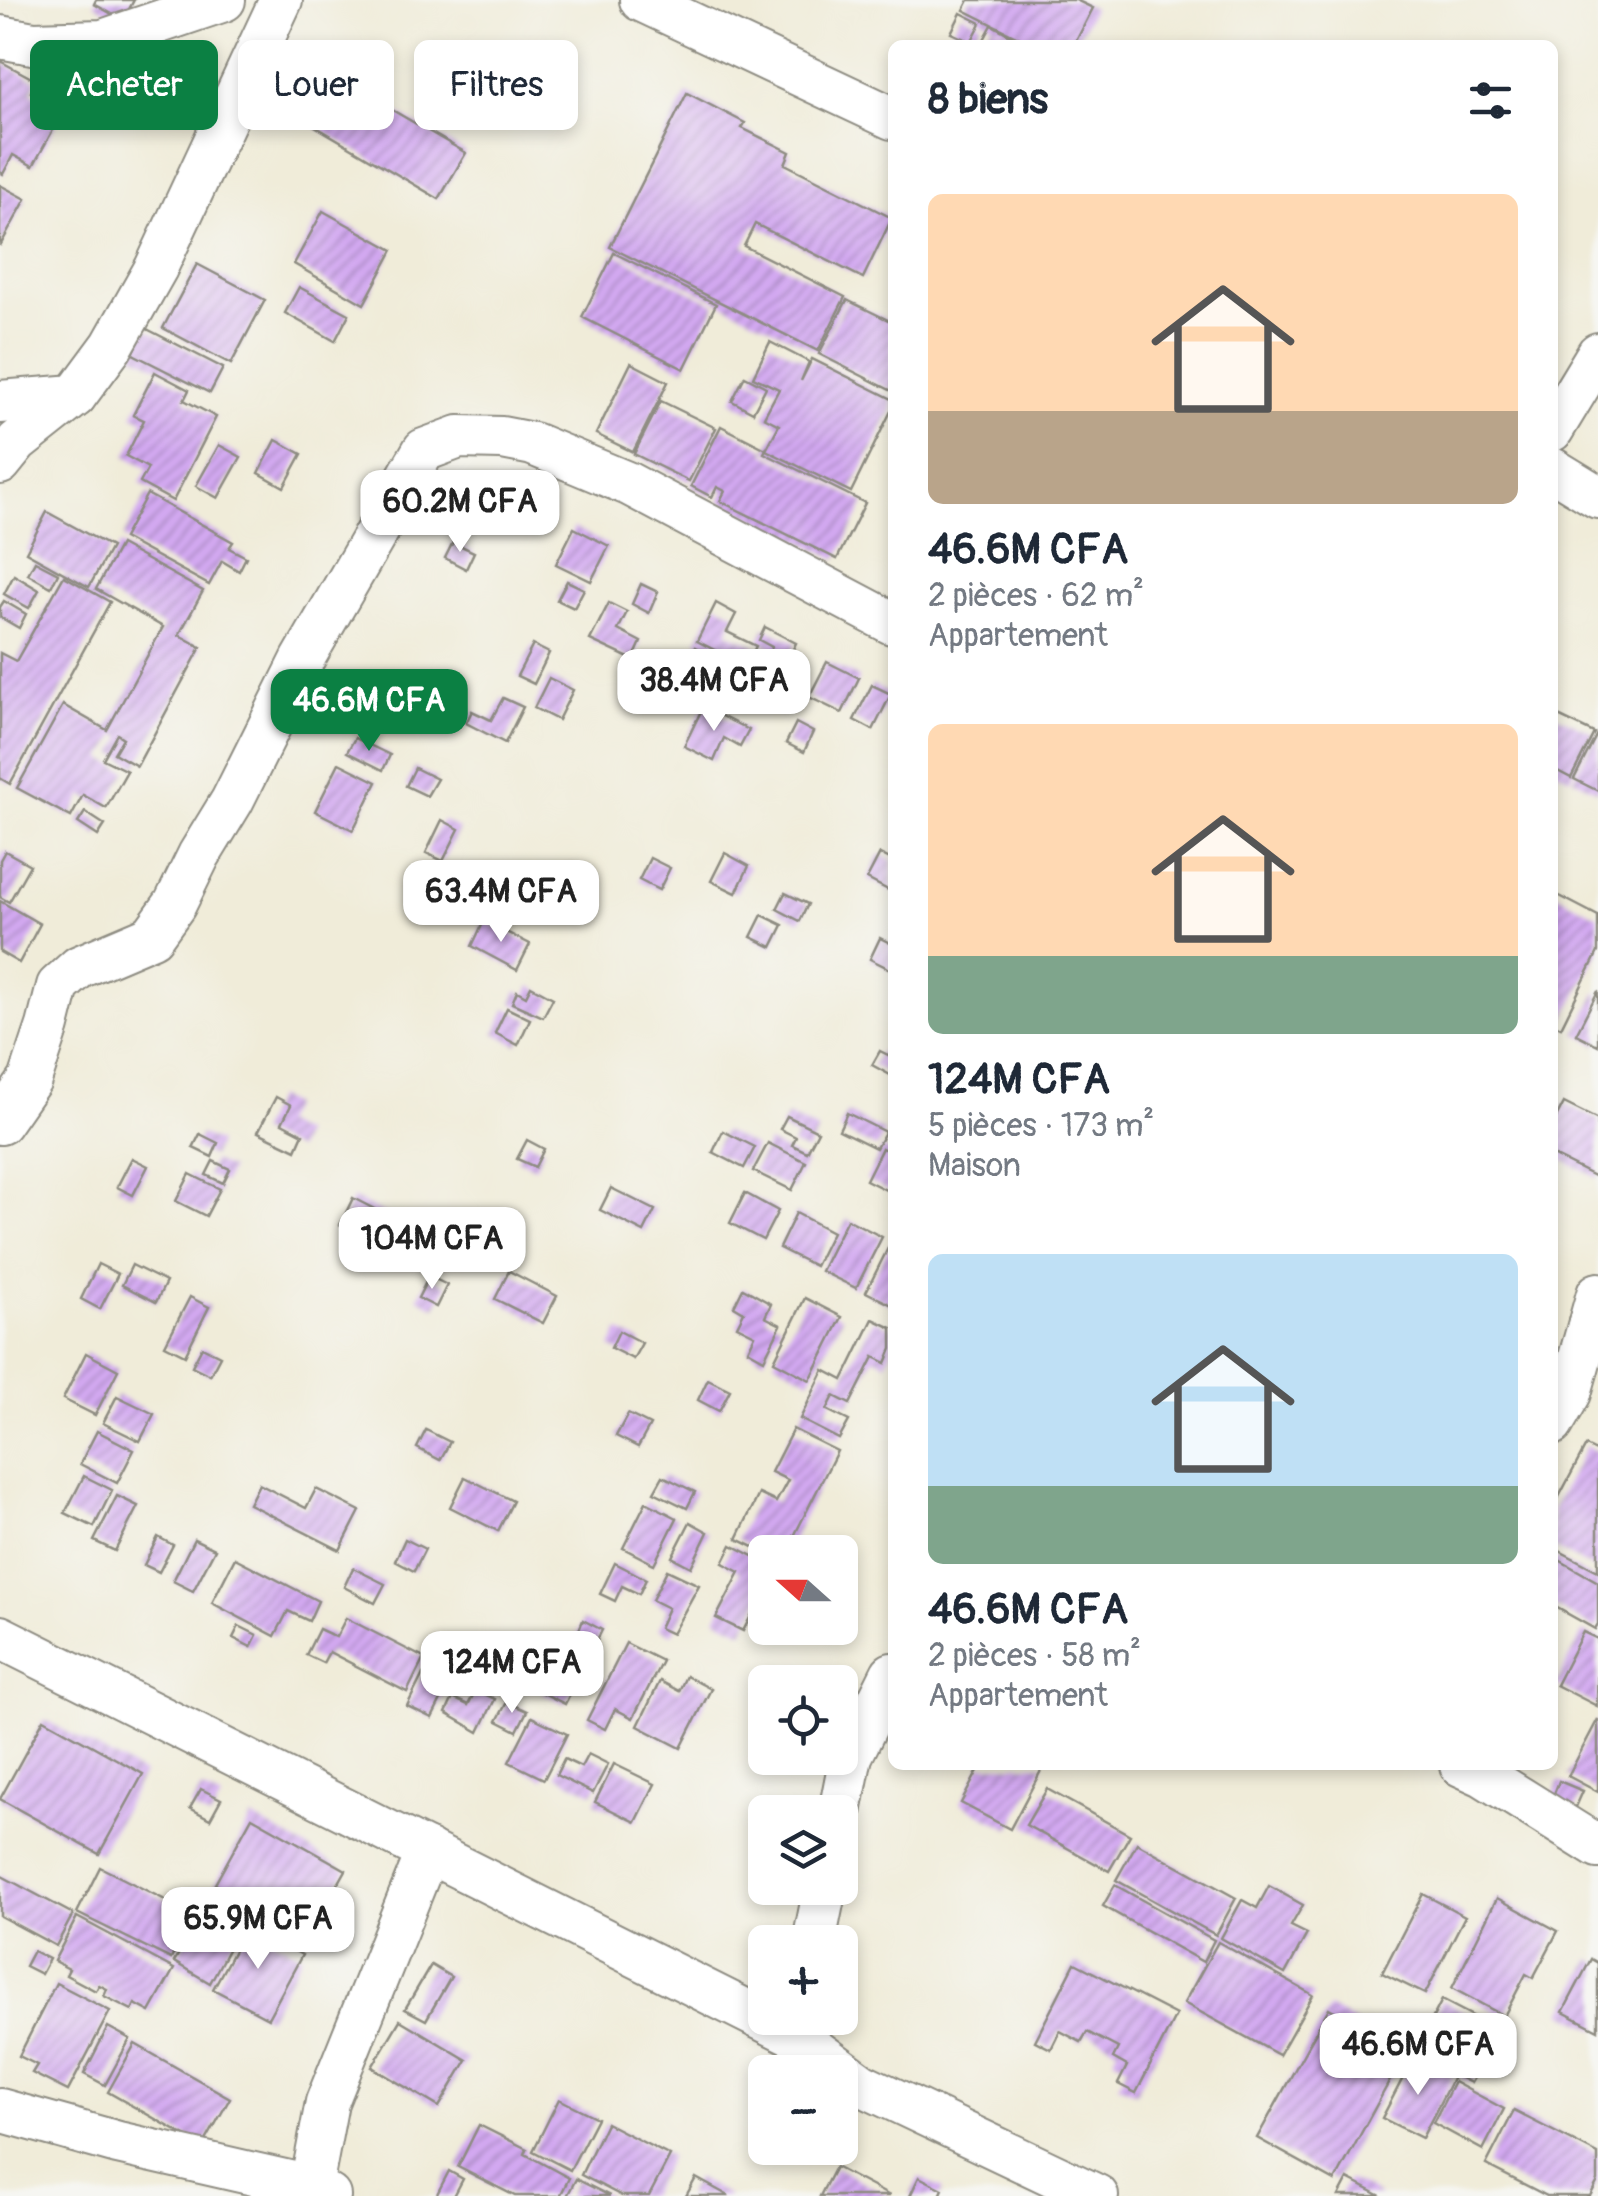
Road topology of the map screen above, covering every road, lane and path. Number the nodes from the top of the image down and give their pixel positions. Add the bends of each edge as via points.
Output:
1 (224, 0) edge
2 (282, 0) edge
3 (641, 0) edge
4 (0, 37) edge
5 (888, 116) edge
6 (1598, 354) edge
7 (76, 396) junction
8 (0, 402) edge
9 (1558, 420) edge
10 (0, 464) edge
11 (1558, 473) edge
12 (1598, 497) edge
13 (888, 621) edge
14 (0, 1123) edge
15 (1598, 1294) edge
16 (1574, 1408) edge
17 (0, 1637) edge
18 (888, 1682) edge
19 (1472, 1770) edge
20 (843, 1795) edge
21 (1598, 1847) edge
22 (428, 1852) junction
23 (748, 2003) edge
24 (807, 2035) edge
25 (0, 2110) edge
26 (315, 2193) edge
27 (1097, 2196) edge

1 - 4 street via 102,41
2 - 7 street via 156,268
3 - 5 street
6 - 9 street
7 - 8 street
7 - 10 street via 17,442
11 - 12 street
13 - 14 street via 629,484 533,444 459,438 424,450 303,659 175,904 152,936 79,968 58,986 30,1080
15 - 16 street
17 - 22 street
18 - 20 street via 850,1756
19 - 21 street
22 - 23 street
22 - 26 street via 326,2102
24 - 27 street via 860,2084
25 - 26 street

